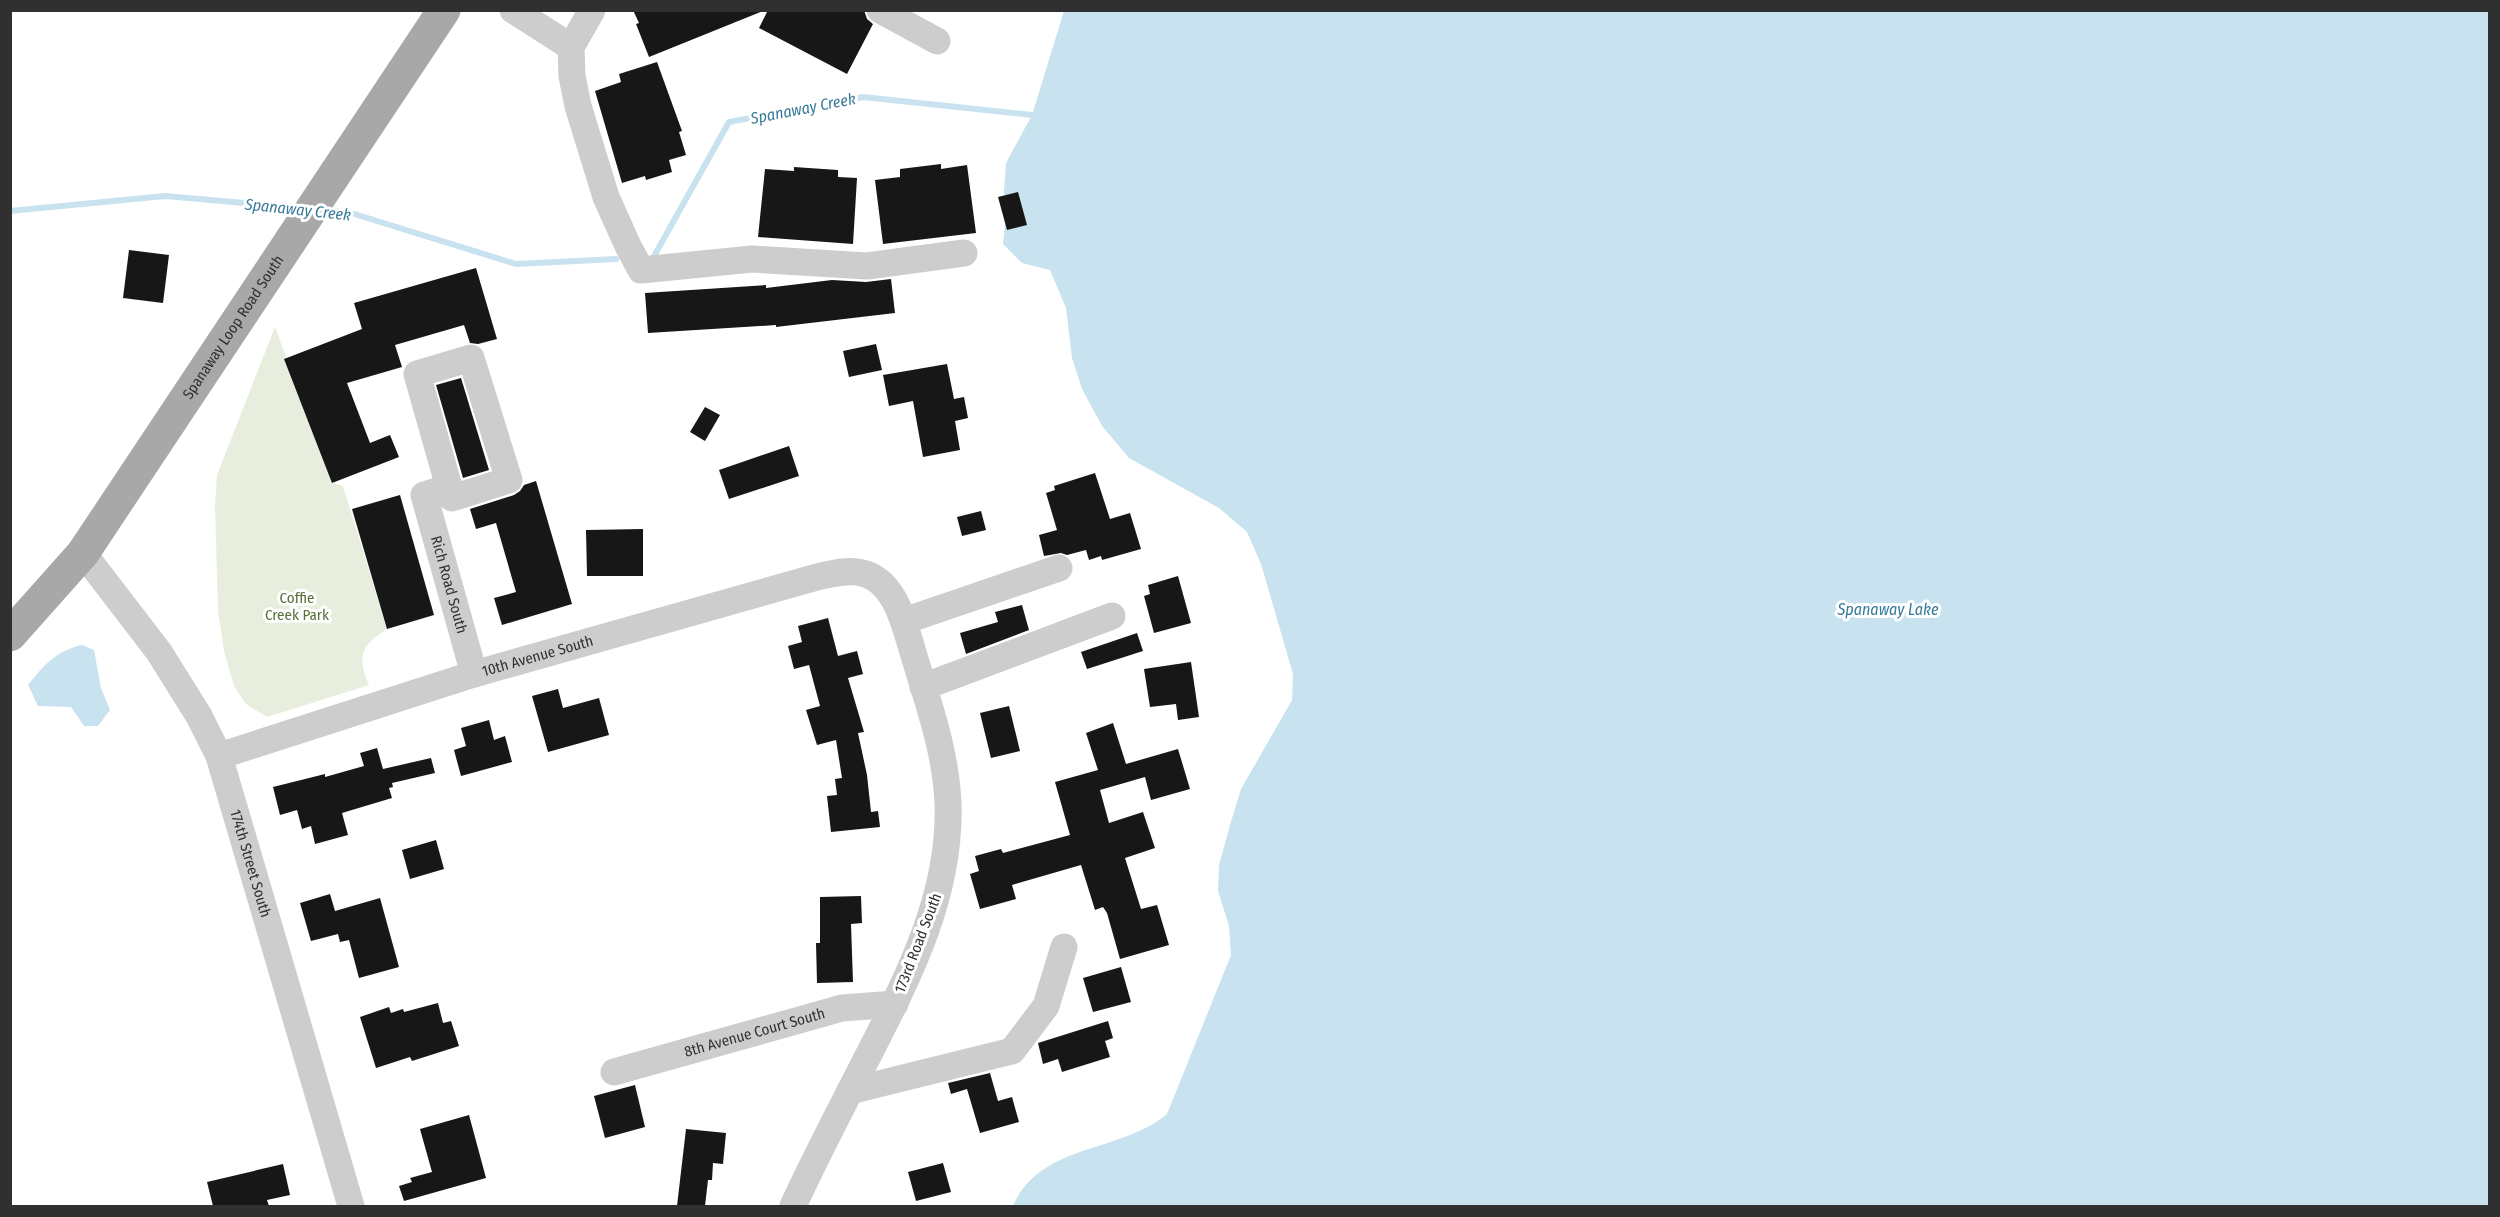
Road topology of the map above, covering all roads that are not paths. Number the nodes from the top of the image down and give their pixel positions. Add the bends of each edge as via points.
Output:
1 (444, 10) edge
2 (513, 10) edge
3 (592, 10) edge
4 (880, 10) edge
5 (938, 41) dead end
6 (571, 47) junction
7 (964, 253) dead end
8 (449, 487) junction
9 (83, 553) junction
10 (1059, 568) dead end
11 (861, 572) joint
12 (1112, 616) dead end
13 (904, 621) junction
14 (10, 635) edge
15 (474, 674) junction
16 (923, 687) junction
17 (219, 756) junction
18 (1064, 947) dead end
19 (895, 1004) junction
20 (614, 1072) dead end
21 (850, 1091) junction
22 (351, 1206) edge
23 (793, 1206) edge

1 - 9 main road, Spanaway Loop Road South
2 - 6 street
3 - 6 street
4 - 5 street
6 - 7 street via 572,76 589,143 606,197 641,270 752,259 867,266
8 - 8 street via 452,498 509,480 471,358 417,374
8 - 15 street, Rich Road South via 424,495
9 - 14 main road, Spanaway Loop Road South
9 - 17 street, 174th Street South via 159,652
10 - 13 street
11 - 13 street, 173rd Road South via 883,585
11 - 15 street, 10th Avenue South via 817,577
12 - 16 street
13 - 16 street, 173rd Road South
15 - 17 street, 10th Avenue South
16 - 19 street, 173rd Road South via 944,765 946,843 940,890
17 - 22 street, 174th Street South
18 - 21 street via 1046,1006 1012,1051
19 - 20 street, 8th Avenue Court South via 842,1008
19 - 21 street, 173rd Road South
21 - 23 street, 173rd Road South

